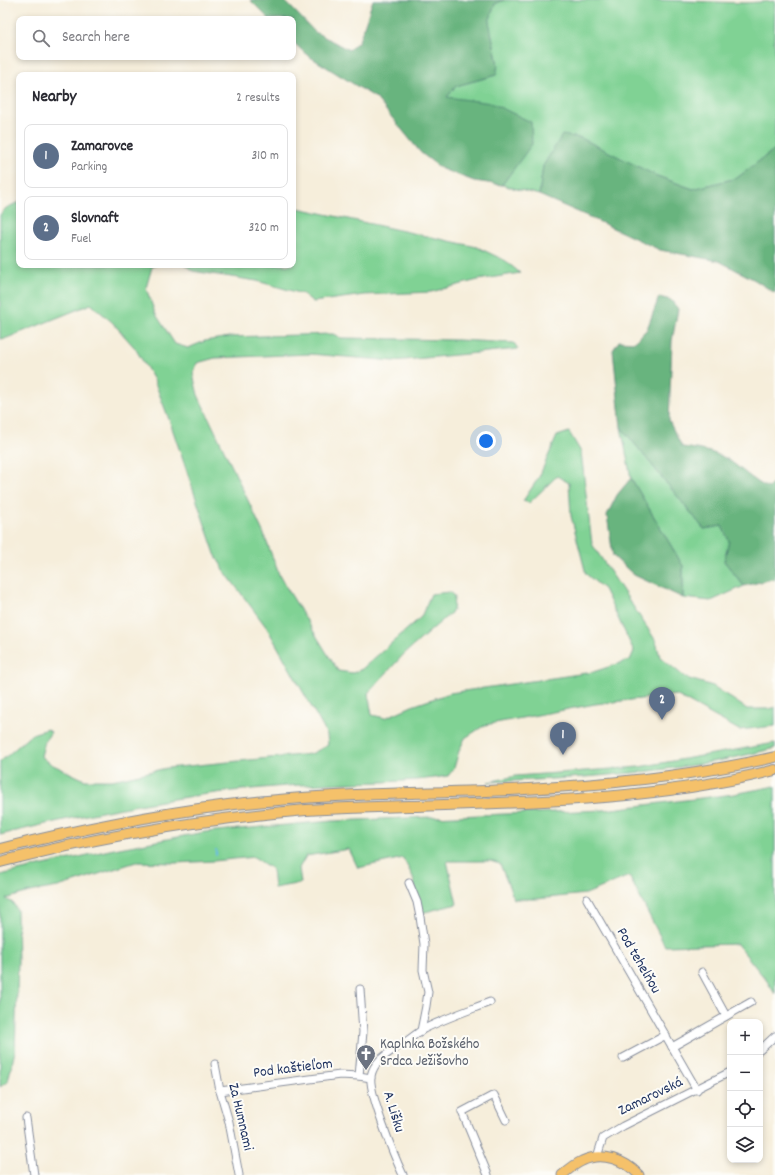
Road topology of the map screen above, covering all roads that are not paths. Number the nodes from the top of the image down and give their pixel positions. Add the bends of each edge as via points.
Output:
1 (775, 757) edge
2 (775, 770) edge
3 (0, 849) edge
4 (0, 862) edge
5 (410, 883) dead end
6 (587, 899) dead end
7 (702, 972) dead end
8 (360, 989) dead end
9 (490, 1002) dead end
10 (751, 1002) dead end
11 (726, 1016) junction
12 (421, 1031) junction
13 (666, 1035) junction
14 (775, 1036) edge
15 (672, 1047) junction
16 (763, 1047) edge
17 (623, 1058) dead end
18 (215, 1064) dead end
19 (727, 1074) edge
20 (359, 1076) junction
21 (370, 1078) junction
22 (697, 1090) junction
23 (220, 1092) junction
24 (26, 1118) dead end
25 (506, 1120) dead end
26 (597, 1157) junction
27 (34, 1175) edge
28 (239, 1175) edge
29 (402, 1175) edge
30 (488, 1175) edge
31 (562, 1175) edge
32 (639, 1175) edge

1 - 3 highway via 706,771 620,782 508,790 304,798 229,805 133,820
2 - 4 highway via 708,784 624,795 510,803 307,810 230,818 128,834
5 - 12 street via 420,917 424,944 423,970 428,992
6 - 13 street, Pod tehelňou
7 - 11 street
8 - 20 street via 363,1032
9 - 12 street, A. Lišku
10 - 11 street
11 - 15 street
12 - 21 street, A. Lišku via 379,1061
13 - 15 street, Pod tehelňou
13 - 17 street
14 - 16 street
15 - 22 street, Pod tehelňou
18 - 23 street, Za Humnami
19 - 22 street, Zamarovská
20 - 21 street, Pod kaštieľom
20 - 23 street, Pod kaštieľom via 340,1075
21 - 29 street, A. Lišku via 388,1140
22 - 26 street, Zamarovská via 603,1138
23 - 28 street, Za Humnami via 229,1122
24 - 27 street
25 - 30 street via 494,1095 462,1112
26 - 31 main road via 583,1160
26 - 32 main road via 618,1160

